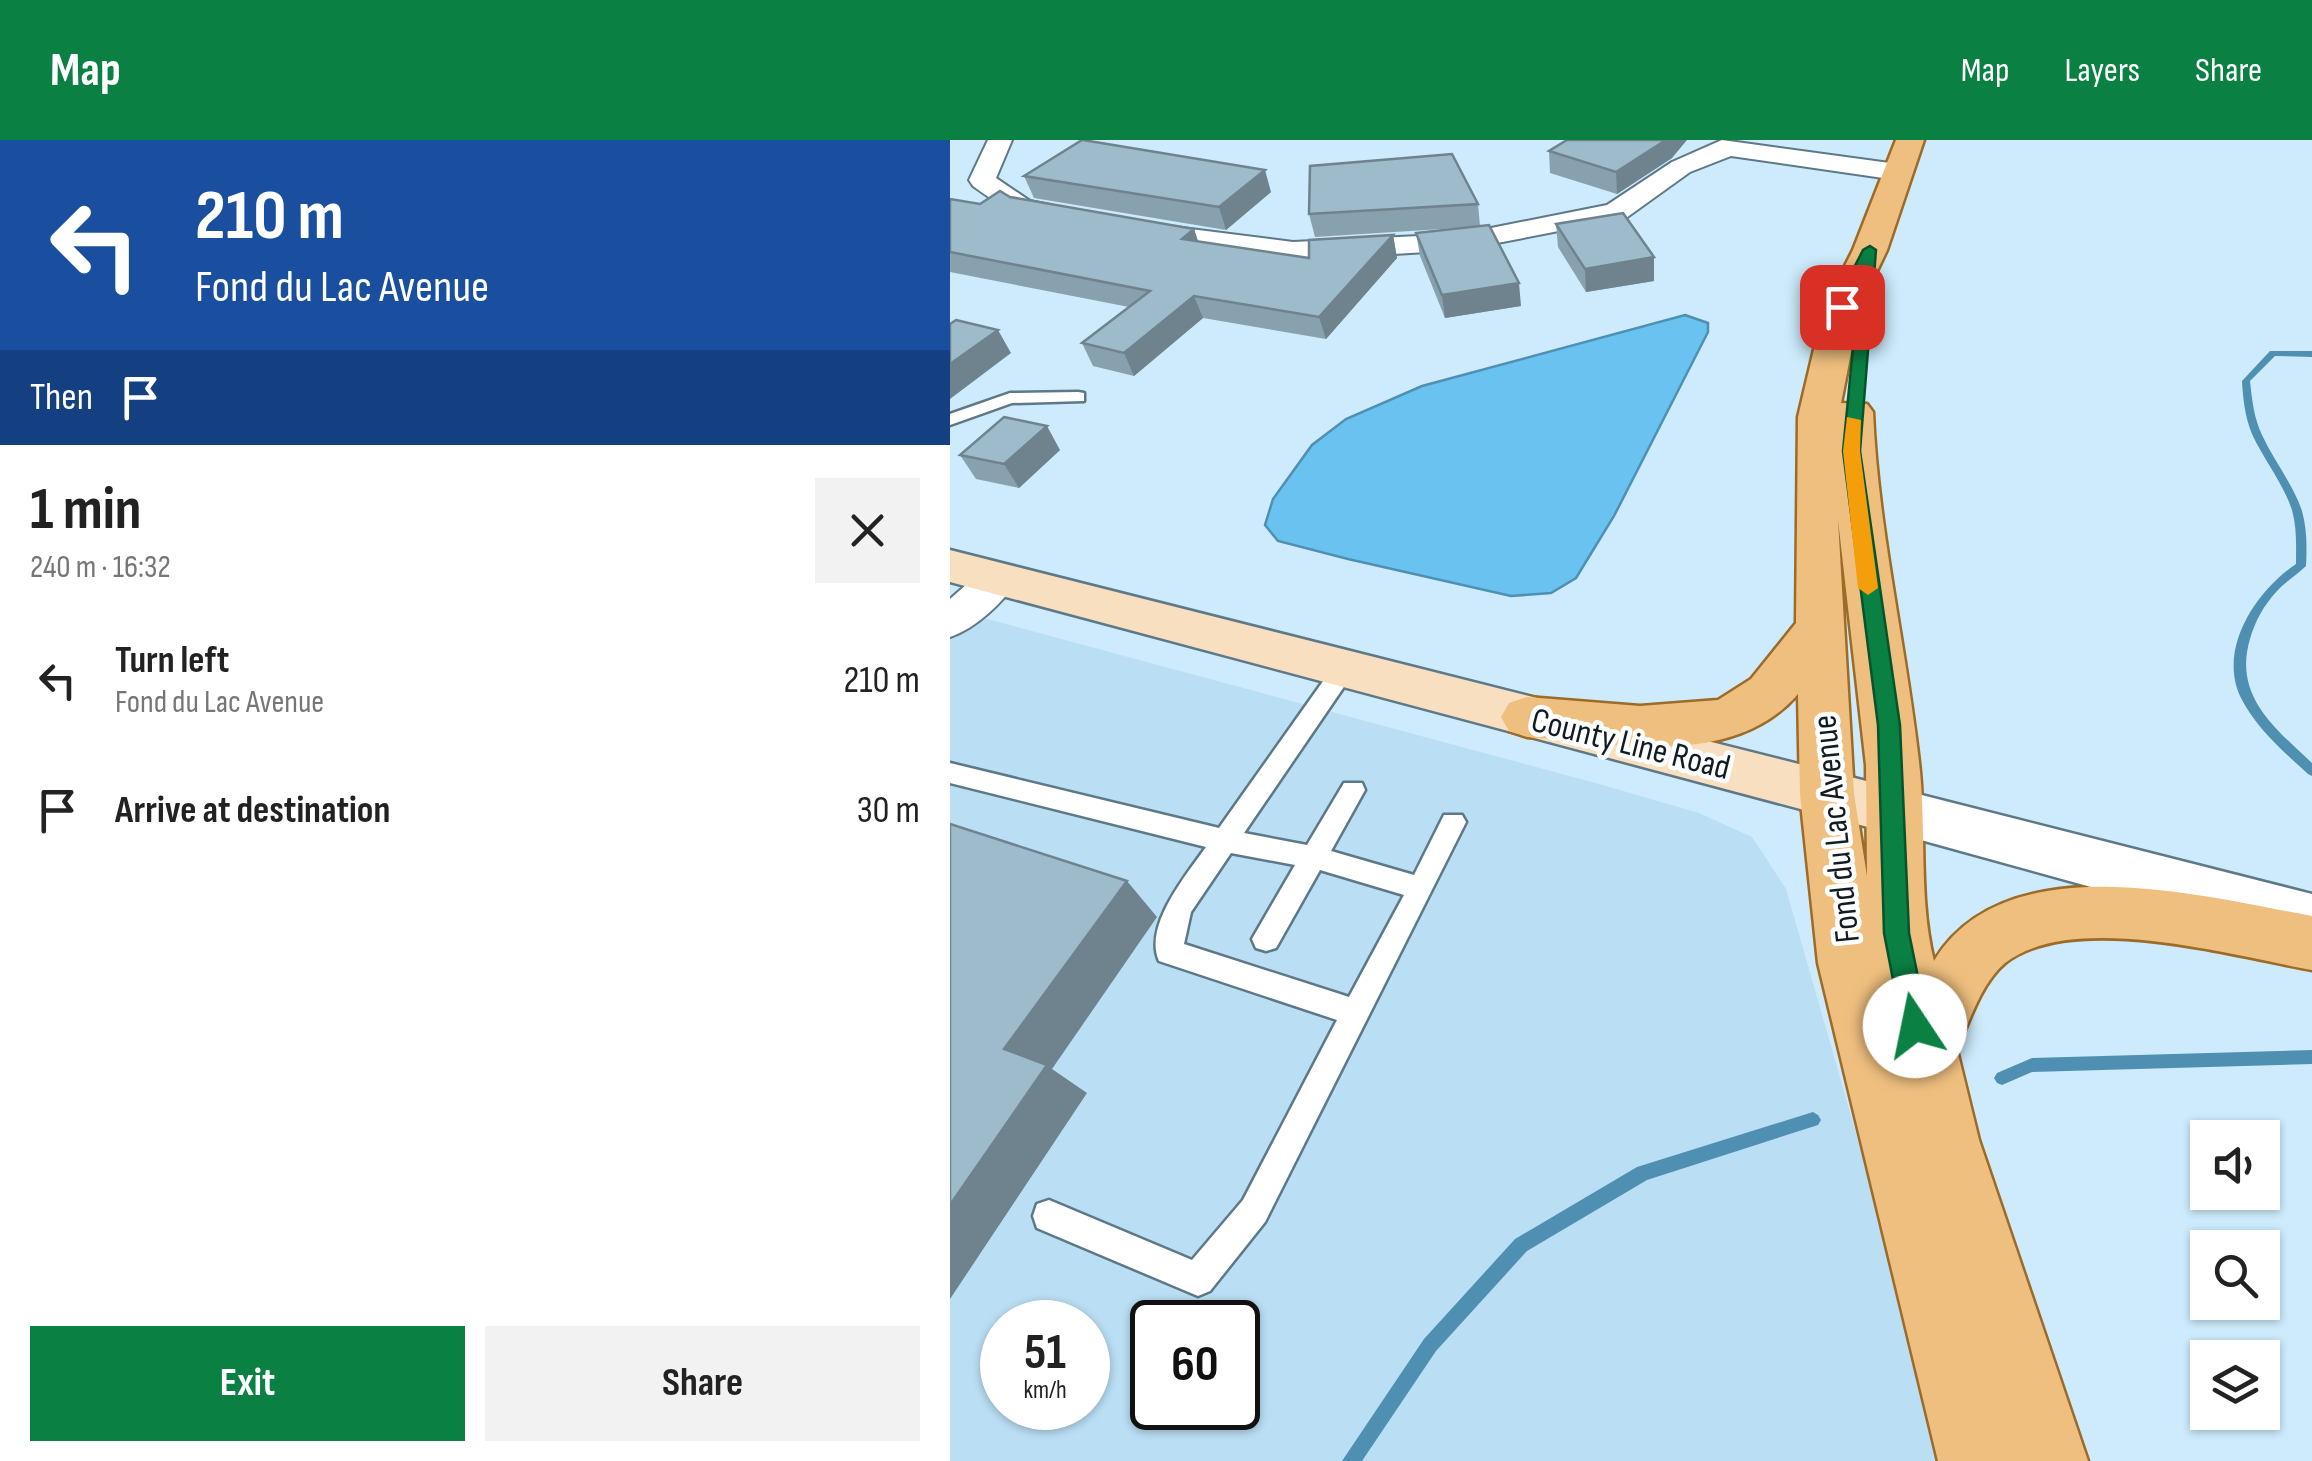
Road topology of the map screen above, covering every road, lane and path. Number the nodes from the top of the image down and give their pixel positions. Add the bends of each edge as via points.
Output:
1 (1000, 140) edge
2 (1810, 140) edge
3 (1732, 144) edge
4 (1904, 155) edge
5 (1078, 218) edge
6 (1115, 226) edge
7 (1870, 250) junction
8 (1078, 397) dead end
9 (950, 420) edge
10 (950, 566) edge
11 (998, 578) junction
12 (950, 622) edge
13 (1820, 628) junction
14 (1344, 670) junction
15 (1526, 716) junction
16 (950, 773) edge
17 (1353, 790) dead end
18 (1827, 794) junction
19 (1894, 810) junction
20 (1452, 822) dead end
21 (1222, 840) junction
22 (1313, 856) junction
23 (1422, 888) junction
24 (2312, 921) edge
25 (1266, 939) dead end
26 (2312, 943) edge
27 (1356, 1013) junction
28 (1922, 1053) junction
29 (1049, 1216) dead end
30 (1979, 1461) edge
31 (2048, 1461) edge

1 - 5 street via 982,180 1021,207
2 - 4 street
3 - 4 street
3 - 6 street via 1681,167 1616,212 1461,242 1293,251
4 - 7 main road, Fond du Lac Avenue
7 - 13 main road, Fond du Lac Avenue via 1842,307 1818,418
7 - 19 main road, Fond du Lac Avenue via 1852,451
8 - 9 lane via 1010,398
10 - 11 main road, County Line Road
11 - 12 street
11 - 14 main road, County Line Road
13 - 15 main road via 1771,691 1716,721 1672,725
13 - 18 main road, Fond du Lac Avenue
14 - 15 main road, County Line Road
14 - 21 lane
15 - 18 main road, County Line Road
16 - 21 lane
17 - 22 lane
18 - 19 main road, County Line Road
18 - 30 main road, Fond du Lac Avenue via 1849,963
19 - 24 street, County Line Road
19 - 28 main road, Fond du Lac Avenue via 1896,933
20 - 23 lane
21 - 22 lane
21 - 27 lane via 1178,908 1168,952
22 - 23 lane
22 - 25 lane
23 - 27 lane
26 - 28 main road via 2155,919 2049,915 2004,929 1978,948
27 - 29 lane via 1254,1211 1198,1280
28 - 31 main road, Fond du Lac Avenue

